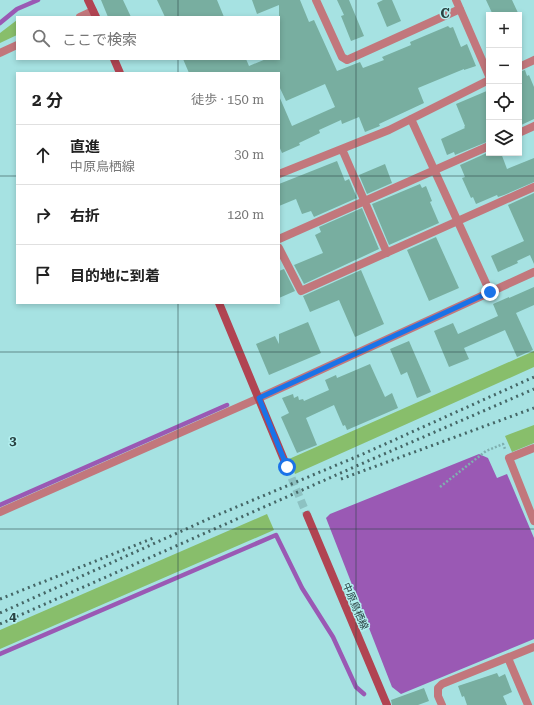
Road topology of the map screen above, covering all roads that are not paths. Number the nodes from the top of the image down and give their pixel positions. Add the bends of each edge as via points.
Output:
1 (88, 0) edge
2 (316, 0) edge
3 (456, 0) edge
4 (460, 9) junction
5 (94, 14) edge
6 (16, 45) edge
7 (0, 53) edge
8 (114, 60) edge
9 (533, 63) edge
10 (522, 66) edge
11 (486, 69) edge
12 (120, 72) edge
13 (486, 82) edge
14 (411, 119) junction
15 (534, 126) edge
16 (522, 132) edge
17 (486, 147) edge
18 (342, 149) junction
19 (434, 170) junction
20 (280, 174) edge
21 (534, 188) edge
22 (365, 201) junction
23 (458, 221) junction
24 (280, 239) edge
25 (280, 250) edge
26 (387, 253) junction
27 (534, 272) edge
28 (490, 292) junction
29 (219, 304) edge
30 (259, 398) junction
31 (534, 448) edge
32 (287, 467) tunnel mouth
33 (0, 512) edge
34 (307, 515) tunnel mouth
35 (534, 521) edge
36 (534, 646) edge
37 (508, 658) junction
38 (387, 705) edge
39 (442, 705) edge
40 (528, 705) edge

1 - 5 main road
2 - 4 street via 342,58 347,60
3 - 4 street
4 - 11 street
6 - 7 street
8 - 12 main road
9 - 10 street
13 - 14 street
14 - 18 street
14 - 19 street
15 - 16 street
17 - 19 street
18 - 20 street
18 - 22 street
19 - 22 street
19 - 23 street
21 - 23 street
22 - 24 street
22 - 26 street
23 - 26 street
23 - 28 street
25 - 26 street via 301,291
27 - 28 street
28 - 30 street
29 - 30 main road
30 - 32 main road
30 - 33 street
31 - 35 street via 509,458
34 - 38 main road, 中原鳥栖線
36 - 37 street
37 - 39 street via 442,684 438,688 438,696
37 - 40 street

